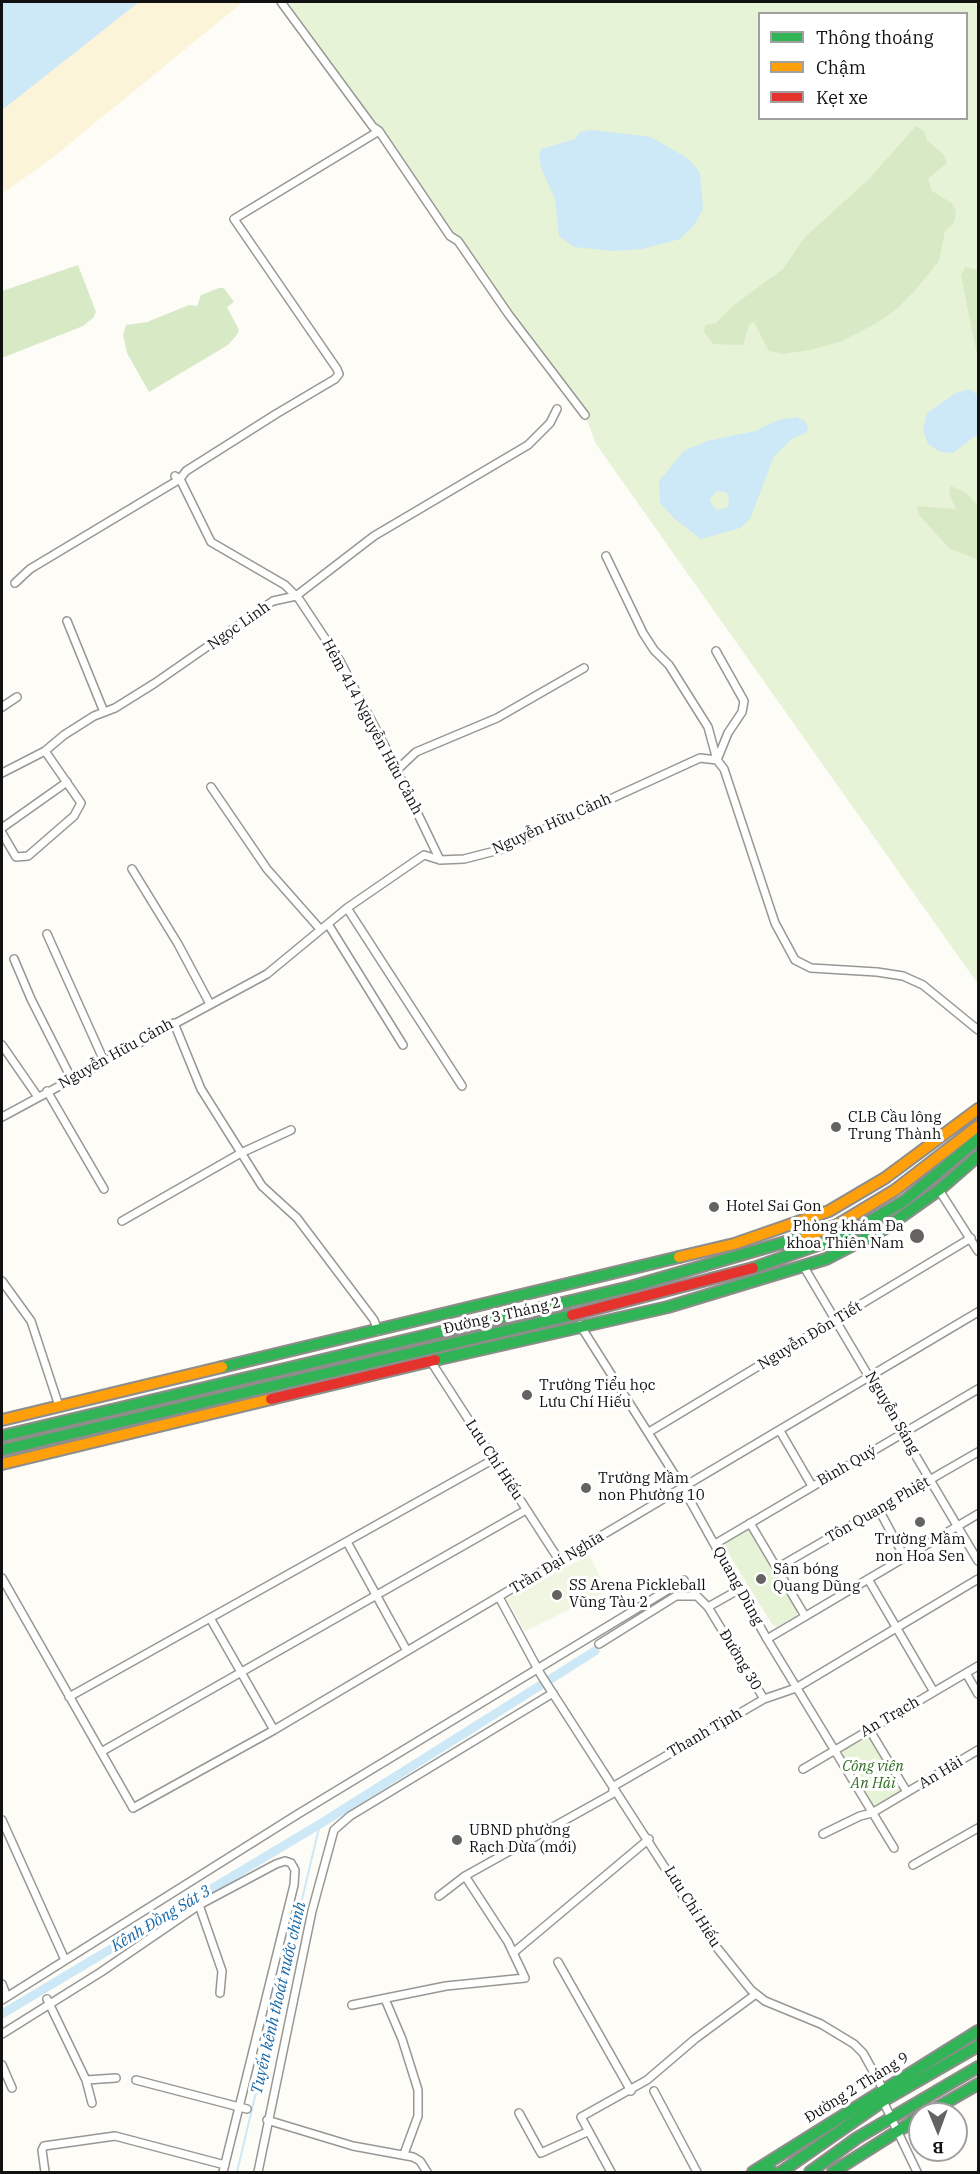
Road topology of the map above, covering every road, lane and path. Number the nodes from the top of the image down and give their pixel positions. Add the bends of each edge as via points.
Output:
1 (280, 2) edge
2 (379, 131) junction
3 (557, 409) dead end
4 (585, 415) dead end
5 (178, 477) junction
6 (606, 556) dead end
7 (15, 583) dead end
8 (296, 596) junction
9 (67, 621) dead end
10 (716, 651) dead end
11 (584, 668) dead end
12 (17, 697) dead end
13 (2, 707) edge
14 (104, 712) junction
15 (45, 751) junction
16 (717, 760) junction
17 (397, 770) junction
18 (2, 773) edge
19 (67, 782) junction
20 (211, 787) dead end
21 (2, 828) edge
22 (2, 833) edge
23 (440, 860) junction
24 (132, 868) dead end
25 (347, 908) junction
26 (328, 924) junction
27 (320, 929) junction
28 (47, 934) dead end
29 (14, 959) dead end
30 (210, 1004) junction
31 (174, 1023) junction
32 (978, 1030) edge
33 (2, 1045) edge
34 (403, 1045) dead end
35 (104, 1061) junction
36 (71, 1078) junction
37 (462, 1086) dead end
38 (47, 1091) junction
39 (38, 1096) junction
40 (978, 1109) edge
41 (2, 1118) edge
42 (978, 1126) edge
43 (291, 1130) dead end
44 (952, 1130) junction
45 (964, 1137) junction
46 (978, 1139) edge
47 (241, 1153) junction
48 (978, 1156) edge
49 (911, 1159) junction
50 (918, 1173) junction
51 (104, 1189) dead end
52 (939, 1190) junction
53 (852, 1198) junction
54 (861, 1211) junction
55 (122, 1221) dead end
56 (971, 1238) junction
57 (978, 1251) edge
58 (804, 1267) junction
59 (2, 1281) edge
60 (978, 1312) edge
61 (579, 1319) junction
62 (837, 1320) junction
63 (408, 1324) junction
64 (378, 1331) junction
65 (412, 1339) junction
66 (427, 1355) junction
67 (381, 1361) junction
68 (382, 1373) junction
69 (871, 1377) junction
70 (978, 1389) edge
71 (59, 1406) junction
72 (2, 1420) edge
73 (780, 1431) junction
74 (649, 1432) junction
75 (903, 1433) junction
76 (2, 1436) edge
77 (2, 1450) edge
78 (978, 1452) edge
79 (494, 1459) junction
80 (2, 1464) edge
81 (931, 1480) junction
82 (813, 1486) junction
83 (683, 1488) junction
84 (526, 1510) junction
85 (879, 1510) junction
86 (978, 1514) edge
87 (750, 1523) junction
88 (958, 1527) junction
89 (347, 1542) junction
90 (715, 1544) junction
91 (905, 1558) junction
92 (559, 1560) junction
93 (978, 1561) edge
94 (777, 1568) junction
95 (2, 1578) edge
96 (868, 1579) junction
97 (978, 1579) edge
98 (684, 1580) dead end
99 (740, 1589) junction
100 (376, 1595) junction
101 (500, 1597) junction
102 (708, 1607) junction
103 (805, 1616) junction
104 (210, 1618) junction
105 (897, 1627) junction
106 (767, 1639) junction
107 (599, 1644) dead end
108 (407, 1651) junction
109 (978, 1666) edge
110 (539, 1672) junction
111 (241, 1673) junction
112 (966, 1673) junction
113 (796, 1688) junction
114 (551, 1691) junction
115 (934, 1692) junction
116 (978, 1694) edge
117 (69, 1697) junction
118 (764, 1699) junction
119 (869, 1729) junction
120 (274, 1730) junction
121 (834, 1749) junction
122 (101, 1752) junction
123 (976, 1752) edge
124 (978, 1761) edge
125 (803, 1769) dead end
126 (614, 1786) junction
127 (907, 1792) junction
128 (872, 1813) junction
129 (2, 1820) edge
130 (978, 1828) edge
131 (823, 1834) dead end
132 (649, 1839) junction
133 (894, 1848) dead end
134 (913, 1865) dead end
135 (465, 1876) junction
136 (439, 1896) dead end
137 (199, 1905) junction
138 (513, 1953) junction
139 (65, 1960) junction
140 (558, 1962) dead end
141 (2, 1984) edge
142 (220, 1993) dead end
143 (756, 1994) junction
144 (4, 1998) edge
145 (385, 1999) junction
146 (48, 2002) junction
147 (352, 2005) dead end
148 (978, 2031) edge
149 (2, 2034) edge
150 (978, 2046) edge
151 (2, 2065) edge
152 (978, 2067) edge
153 (116, 2078) dead end
154 (86, 2080) junction
155 (136, 2080) dead end
156 (978, 2084) edge
157 (12, 2088) dead end
158 (883, 2088) junction
159 (631, 2091) junction
160 (654, 2091) dead end
161 (883, 2101) junction
162 (947, 2102) edge
163 (92, 2103) dead end
164 (243, 2109) junction
165 (519, 2113) dead end
166 (891, 2116) junction
167 (267, 2120) junction
168 (908, 2124) edge
169 (897, 2130) junction
170 (588, 2132) junction
171 (404, 2154) junction
172 (769, 2168) edge
173 (224, 2169) edge
174 (45, 2172) edge
175 (258, 2172) edge
176 (428, 2172) edge
177 (611, 2172) edge
178 (697, 2172) edge
179 (753, 2172) edge
180 (781, 2172) edge
181 (810, 2172) edge
182 (833, 2172) edge
183 (917, 2172) edge

1 - 2 street
2 - 4 street via 450,236 458,241
2 - 5 street via 234,219 339,374 330,384
3 - 8 street, Ngọc Linh via 550,423 528,445 374,536
5 - 7 street via 30,569
5 - 8 street, Hẻm 414 Nguyễn Hữu Cảnh via 211,542 285,585
6 - 16 street via 643,633 669,665 708,727
8 - 14 street, Ngọc Linh via 273,601 155,683
8 - 17 street, Hẻm 414 Nguyễn Hữu Cảnh via 340,661
9 - 14 street
10 - 16 street via 744,701
11 - 17 street via 497,718 416,752
12 - 13 street
14 - 15 street, Ngọc Linh
15 - 18 street, Ngọc Linh
15 - 19 street
16 - 23 street, Nguyễn Hữu Cảnh via 699,758 682,764 499,850 464,859
16 - 32 street via 724,770 775,923 795,960 811,968 903,976 923,985
17 - 23 street, Hẻm 414 Nguyễn Hữu Cảnh
19 - 21 street
19 - 22 street via 81,803 74,816 28,856 16,857
20 - 27 street via 267,869
23 - 25 street, Nguyễn Hữu Cảnh via 424,855
24 - 30 street
25 - 26 street, Nguyễn Hữu Cảnh
25 - 37 street
26 - 27 street, Nguyễn Hữu Cảnh
26 - 34 street
27 - 30 street, Nguyễn Hữu Cảnh via 267,974
28 - 35 street
29 - 36 street
30 - 31 street, Nguyễn Hữu Cảnh
31 - 35 street, Nguyễn Hữu Cảnh
31 - 47 street via 201,1089
33 - 39 street
35 - 36 street, Nguyễn Hữu Cảnh
36 - 38 street, Nguyễn Hữu Cảnh
38 - 39 street, Nguyễn Hữu Cảnh
38 - 51 street
39 - 41 street, Nguyễn Hữu Cảnh
40 - 44 main road, Đường 3 Tháng 2
42 - 45 main road, Đường 3 Tháng 2
43 - 47 street
44 - 45 main road
44 - 49 main road, Đường 3 Tháng 2
45 - 50 main road, Đường 3 Tháng 2
46 - 61 main road, Đường 3 Tháng 2 via 904,1200 846,1235 781,1260
47 - 55 street
47 - 64 street via 262,1186 297,1218 374,1320
48 - 52 main road, Đường 3 Tháng 2
49 - 50 main road
49 - 53 main road, Đường 3 Tháng 2
50 - 54 main road, Đường 3 Tháng 2
52 - 56 street
52 - 58 main road, Đường 3 Tháng 2 via 884,1229
53 - 54 main road
53 - 63 main road, Đường 3 Tháng 2 via 808,1220 735,1244
54 - 65 main road, Đường 3 Tháng 2 via 837,1225 778,1246 630,1287
56 - 57 street
56 - 62 street, Nguyễn Đôn Tiết
58 - 61 main road, Đường 3 Tháng 2 via 668,1307
58 - 62 street, Nguyễn Sáng
59 - 71 street via 31,1321
60 - 69 street, Trần Đại Nghĩa
61 - 66 main road, Đường 3 Tháng 2
61 - 74 street, Quang Dũng
62 - 69 street, Nguyễn Sáng
62 - 74 street, Nguyễn Đôn Tiết
63 - 64 main road, Đường 3 Tháng 2
63 - 65 main road
64 - 71 main road, Đường 3 Tháng 2
65 - 76 main road, Đường 3 Tháng 2
66 - 67 main road, Đường 3 Tháng 2
66 - 68 main road, Đường 3 Tháng 2
66 - 79 street, Lưu Chí Hiếu
67 - 68 main road
67 - 77 main road, Đường 3 Tháng 2
68 - 80 main road, Đường 3 Tháng 2
69 - 73 street, Trần Đại Nghĩa
69 - 75 street, Nguyễn Sáng
70 - 75 street, Bình Quý
71 - 72 main road, Đường 3 Tháng 2
73 - 82 street
73 - 83 street, Trần Đại Nghĩa
74 - 83 street, Quang Dũng
75 - 81 street, Nguyễn Sáng
75 - 82 street, Bình Quý
78 - 81 street, Tôn Quang Phiệt
79 - 84 street, Lưu Chí Hiếu
79 - 89 street
81 - 85 street, Tôn Quang Phiệt
81 - 88 street, Nguyễn Sáng
82 - 87 street, Bình Quý
83 - 90 street, Quang Dũng
83 - 92 street, Trần Đại Nghĩa
84 - 92 street, Lưu Chí Hiếu
84 - 100 street
85 - 91 street
85 - 94 street, Tôn Quang Phiệt
86 - 88 street
87 - 90 street, Bình Quý
87 - 94 street
88 - 91 street
88 - 93 street, Nguyễn Sáng
89 - 100 street
89 - 104 street
90 - 99 street, Quang Dũng
91 - 96 street
92 - 101 street, Trần Đại Nghĩa
94 - 103 street
95 - 117 street
96 - 103 street
96 - 105 street
97 - 105 street, Thanh Tịnh
98 - 110 street
99 - 102 street
99 - 106 street, Quang Dũng
100 - 108 street
100 - 111 street
101 - 108 street, Trần Đại Nghĩa
101 - 110 street, Lưu Chí Hiếu
102 - 107 street via 697,1596 676,1596
102 - 118 street, Đường 30
103 - 106 street
104 - 111 street
104 - 117 street
105 - 113 street, Thanh Tịnh
105 - 115 street
106 - 113 street, Quang Dũng
108 - 120 street, Trần Đại Nghĩa
109 - 112 street, An Trạch
110 - 114 street, Lưu Chí Hiếu
110 - 139 street
111 - 120 street
111 - 122 street
112 - 115 street, An Trạch
112 - 116 street
113 - 118 street, Thanh Tịnh
113 - 121 street, Quang Dũng
114 - 126 street, Lưu Chí Hiếu
114 - 167 street via 350,1816 334,1830 312,1911
115 - 119 street, An Trạch
117 - 122 street
118 - 126 street, Thanh Tịnh
119 - 121 street, An Trạch
119 - 127 street
120 - 122 street, Trần Đại Nghĩa via 132,1808
121 - 125 street, An Trạch
121 - 128 street, Quang Dũng
123 - 124 street
123 - 127 street, An Hải
126 - 132 street, Lưu Chí Hiếu
126 - 135 street, Thanh Tịnh via 612,1794
127 - 128 street, An Hải
128 - 131 street, An Hải
128 - 133 street, Quang Dũng
129 - 139 street
130 - 134 street
132 - 138 street
132 - 143 street, Lưu Chí Hiếu via 714,1944
135 - 136 street, Thanh Tịnh
135 - 138 street
137 - 142 street via 222,1971
137 - 146 street
137 - 164 street via 276,1864 285,1861 294,1866 294,1885
138 - 145 street via 525,1978 447,1986
139 - 144 street
140 - 159 street
141 - 144 street
143 - 158 street, Lưu Chí Hiếu via 854,2044
143 - 159 street
145 - 147 street
145 - 171 street via 418,2090 418,2116
146 - 149 street
146 - 154 street
148 - 158 main road, Đường 2 Tháng 9
150 - 161 main road, Đường 2 Tháng 9
151 - 157 street
152 - 166 main road
153 - 154 street
154 - 163 street
155 - 164 street
156 - 162 main road
158 - 161 street, Lưu Chí Hiếu
158 - 172 main road, Đường 2 Tháng 9
159 - 170 street via 581,2117
160 - 178 street
161 - 166 street, Lưu Chí Hiếu
161 - 180 main road, Đường 2 Tháng 9
164 - 173 street
165 - 170 street via 541,2153
166 - 169 street, Lưu Chí Hiếu
166 - 181 main road
167 - 171 street via 353,2146
167 - 175 street
168 - 169 main road
169 - 182 main road
169 - 183 street, Lưu Chí Hiếu
170 - 177 street
171 - 176 street via 420,2161
172 - 179 main road, Đường 2 Tháng 9
173 - 174 street via 115,2136 44,2146

